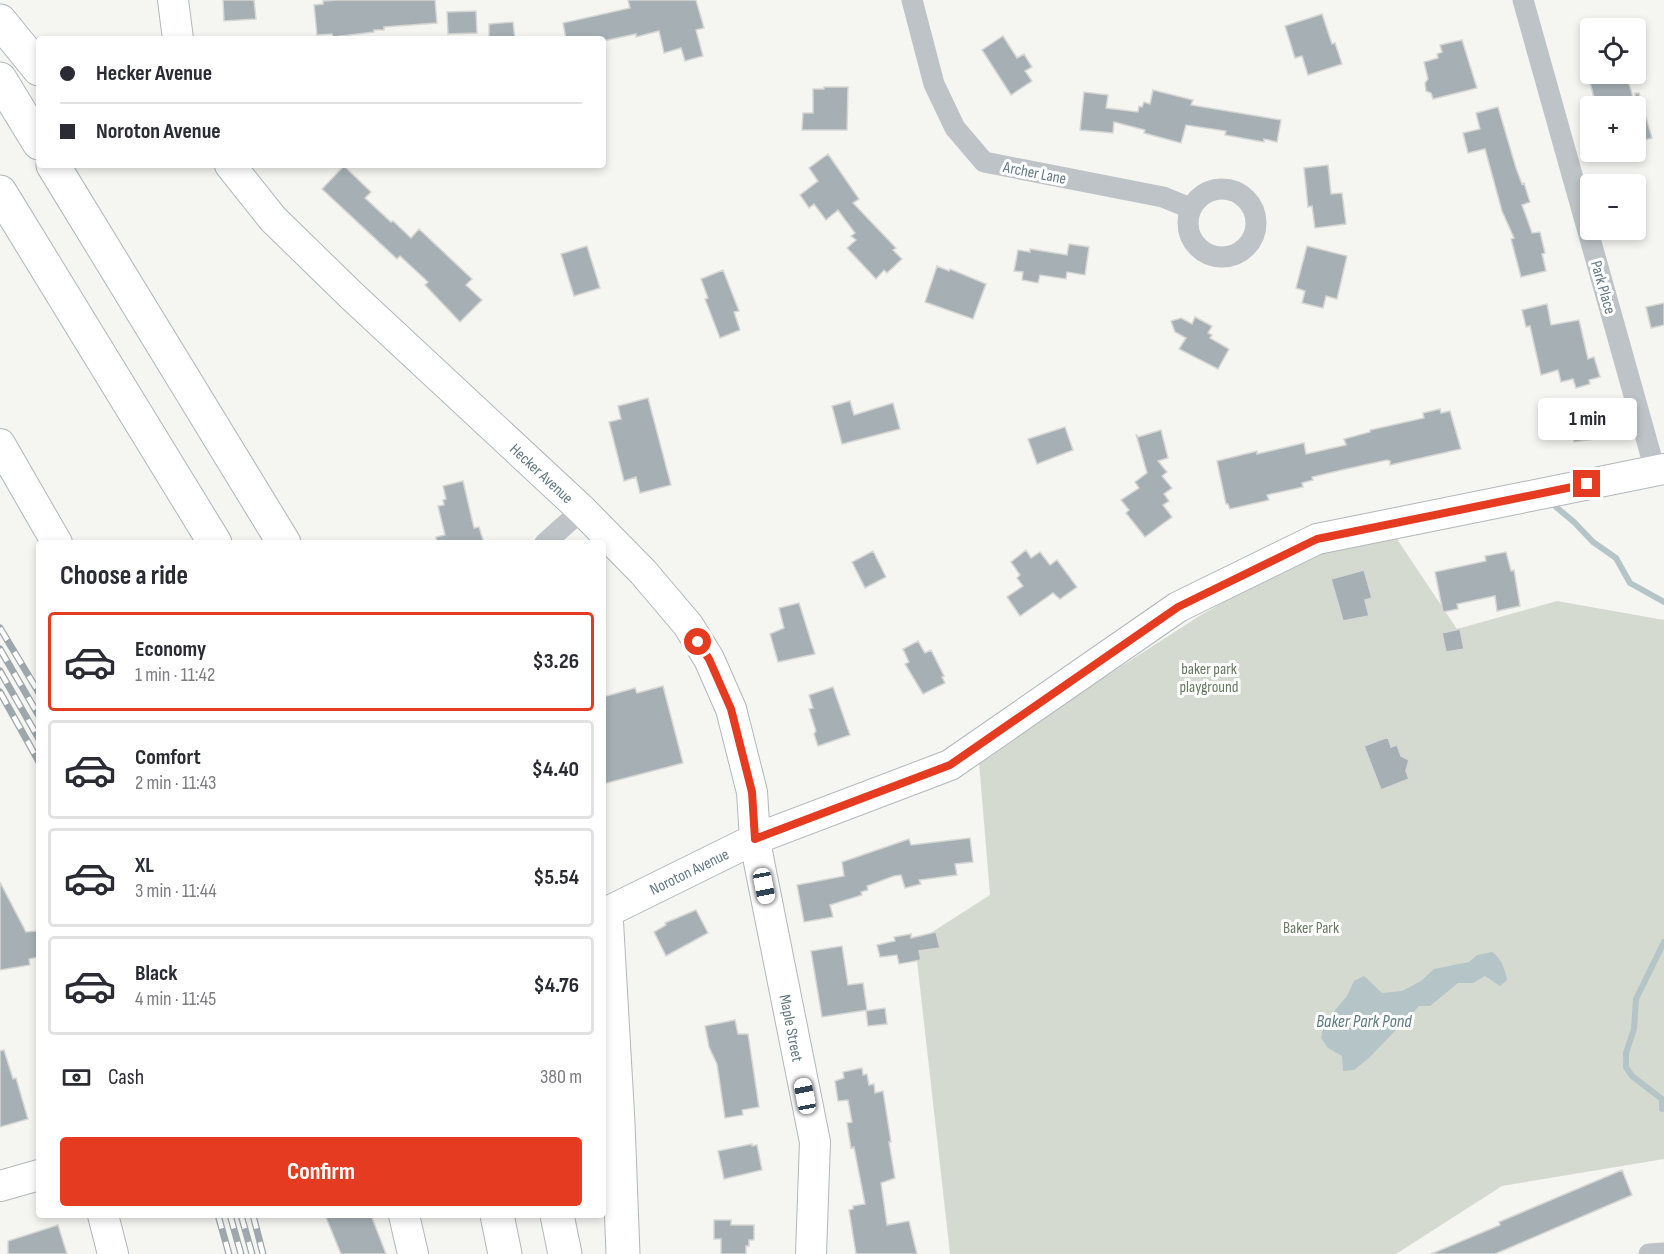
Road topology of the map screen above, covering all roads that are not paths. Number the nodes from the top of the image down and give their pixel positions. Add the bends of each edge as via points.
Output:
1 (173, 0) edge
2 (912, 0) edge
3 (1523, 0) edge
4 (0, 21) edge
5 (178, 36) edge
6 (36, 65) edge
7 (0, 79) edge
8 (36, 138) edge
9 (55, 168) edge
10 (232, 168) edge
11 (0, 192) edge
12 (1190, 208) dead end
13 (0, 444) edge
14 (1660, 470) edge
15 (582, 510) junction
16 (55, 540) edge
17 (213, 540) edge
18 (282, 540) edge
19 (548, 540) edge
20 (755, 839) junction
21 (606, 912) edge
22 (606, 945) edge
23 (36, 1176) edge
24 (0, 1186) edge
25 (104, 1218) edge
26 (405, 1218) edge
27 (498, 1218) edge
28 (558, 1218) edge
29 (1664, 1253) edge
30 (113, 1254) edge
31 (412, 1254) edge
32 (505, 1254) edge
33 (565, 1254) edge
34 (623, 1254) edge
35 (811, 1254) edge
36 (1649, 1254) edge

1 - 5 main road
2 - 12 street, Archer Lane via 934,84 955,128 984,162 1162,197
3 - 14 street, Park Place
4 - 6 highway
7 - 8 highway
9 - 18 highway
10 - 15 main road, Hecker Avenue via 273,219
11 - 17 highway
13 - 16 main road
14 - 20 main road, Noroton Avenue via 1317,539 1178,607 950,765
15 - 19 street
15 - 20 main road, Hecker Avenue via 643,572 688,626 709,659 731,709 752,792
20 - 21 main road, Noroton Avenue
20 - 35 main road, Maple Street via 815,1142
22 - 34 highway
23 - 24 main road
25 - 30 main road
26 - 31 main road
27 - 32 highway
28 - 33 highway
29 - 36 street

